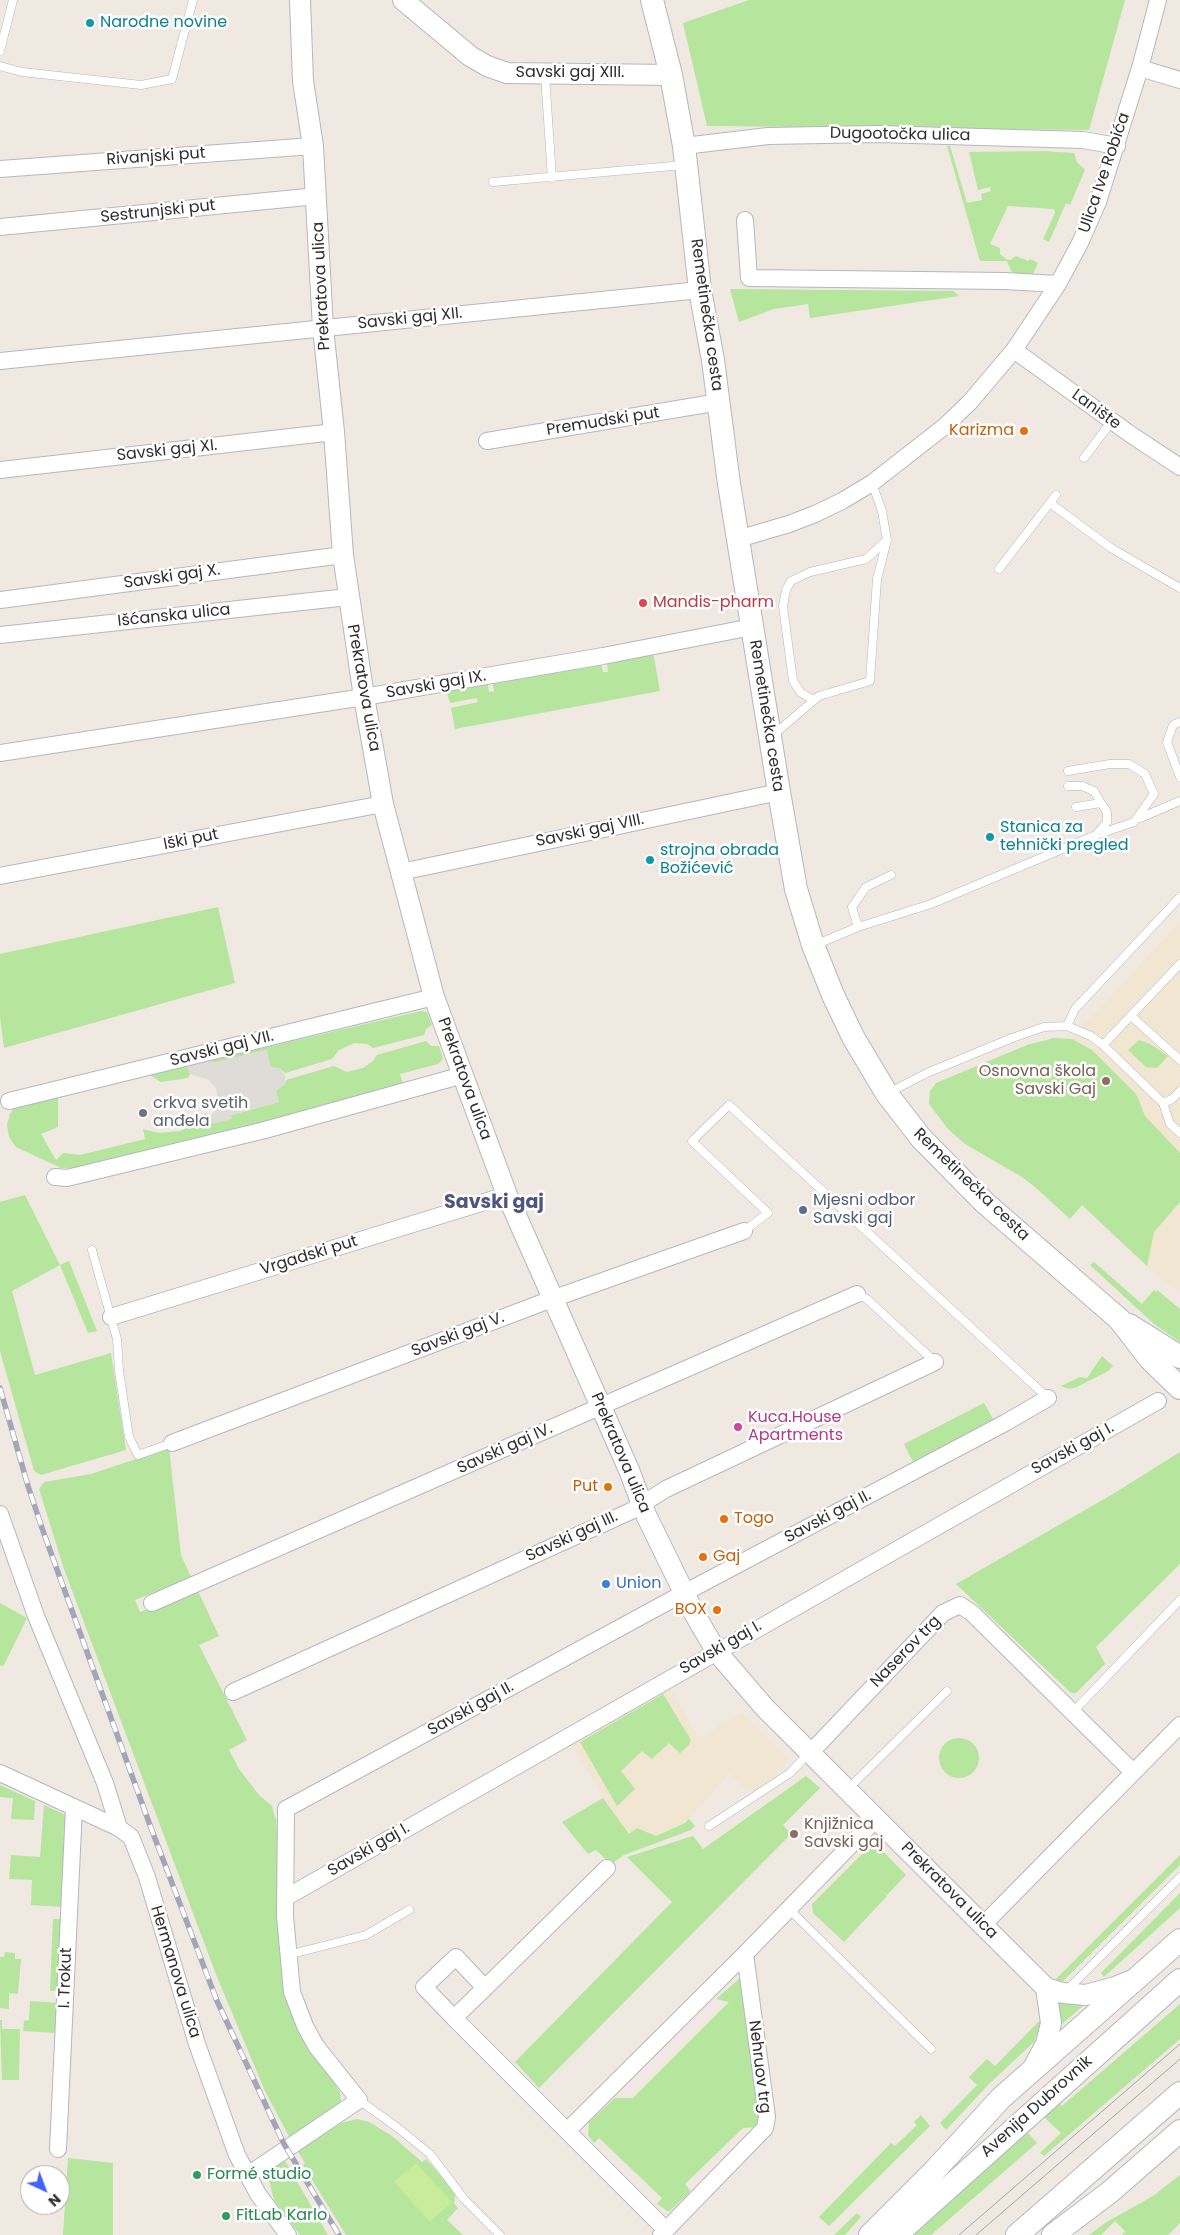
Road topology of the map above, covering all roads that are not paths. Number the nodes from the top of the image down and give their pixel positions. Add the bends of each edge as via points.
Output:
1 (13, 0) edge
2 (193, 0) edge
3 (300, 0) edge
4 (403, 0) edge
5 (652, 0) edge
6 (1158, 0) edge
7 (0, 51) edge
8 (0, 66) edge
9 (1140, 68) junction
10 (545, 73) junction
11 (671, 75) junction
12 (1180, 80) edge
13 (313, 146) junction
14 (1116, 146) junction
15 (685, 155) junction
16 (0, 169) edge
17 (552, 178) junction
18 (494, 182) dead end
19 (317, 196) junction
20 (745, 220) dead end
21 (0, 227) edge
22 (1058, 284) junction
23 (700, 290) junction
24 (323, 328) junction
25 (1014, 350) junction
26 (0, 361) edge
27 (719, 402) junction
28 (1112, 421) junction
29 (334, 432) junction
30 (487, 441) dead end
31 (1084, 458) dead end
32 (1180, 467) edge
33 (0, 470) edge
34 (872, 483) junction
35 (1056, 495) dead end
36 (1050, 503) junction
37 (738, 539) junction
38 (887, 540) junction
39 (343, 554) junction
40 (1000, 569) dead end
41 (1180, 588) edge
42 (348, 597) junction
43 (0, 600) edge
44 (752, 627) junction
45 (0, 635) edge
46 (364, 697) junction
47 (814, 700) junction
48 (1180, 722) edge
49 (771, 737) junction
50 (0, 753) edge
51 (1068, 771) dead end
52 (1180, 777) edge
53 (1068, 786) dead end
54 (779, 792) junction
55 (1180, 801) edge
56 (1101, 803) junction
57 (383, 804) junction
58 (1076, 807) dead end
59 (1138, 819) junction
60 (1096, 835) junction
61 (401, 872) junction
62 (891, 875) dead end
63 (0, 876) edge
64 (1180, 896) edge
65 (858, 927) junction
66 (814, 945) junction
67 (1180, 964) edge
68 (434, 997) junction
69 (1131, 1016) junction
70 (1067, 1026) junction
71 (1103, 1045) junction
72 (1180, 1060) edge
73 (462, 1076) junction
74 (1180, 1091) edge
75 (887, 1094) junction
76 (9, 1101) dead end
77 (1163, 1103) junction
78 (1180, 1133) edge
79 (55, 1177) dead end
80 (506, 1195) junction
81 (744, 1231) joint
82 (92, 1250) dead end
83 (857, 1294) joint
84 (552, 1299) junction
85 (111, 1316) junction
86 (1119, 1320) junction
87 (1180, 1357) edge
88 (935, 1362) joint
89 (1180, 1388) edge
90 (1048, 1398) joint
91 (1158, 1401) dead end
92 (601, 1407) junction
93 (172, 1443) joint
94 (642, 1503) junction
95 (0, 1514) edge
96 (684, 1593) junction
97 (1180, 1600) edge
98 (152, 1603) dead end
99 (716, 1651) junction
100 (233, 1692) dead end
101 (947, 1692) dead end
102 (1073, 1712) junction
103 (1180, 1725) edge
104 (811, 1752) junction
105 (1133, 1772) junction
106 (0, 1773) edge
107 (848, 1789) junction
108 (74, 1807) junction
109 (877, 1818) junction
110 (709, 1826) dead end
111 (119, 1828) junction
112 (607, 1868) dead end
113 (1180, 1878) edge
114 (284, 1898) junction
115 (789, 1909) junction
116 (409, 1910) dead end
117 (983, 1925) junction
118 (1180, 1940) edge
119 (745, 1954) junction
120 (288, 1955) junction
121 (1134, 1979) junction
122 (1180, 1980) edge
123 (485, 1988) junction
124 (1054, 1990) junction
125 (454, 2018) junction
126 (931, 2049) dead end
127 (1032, 2069) junction
128 (1180, 2093) edge
129 (359, 2100) junction
130 (567, 2131) junction
131 (1180, 2132) edge
132 (58, 2149) dead end
133 (248, 2175) junction
134 (663, 2232) edge
135 (288, 2235) edge
136 (500, 2235) edge
137 (870, 2235) edge
138 (896, 2235) edge
139 (1017, 2235) edge
140 (1053, 2235) edge

1 - 7 lane
2 - 8 lane via 172,79 141,85 22,72
3 - 13 street, Prekratova ulica via 303,81
4 - 10 street, Savski gaj XIII. via 470,56 487,66 507,73
5 - 11 main road, Remetinečka cesta
6 - 9 street, Ulica Ive Robića
9 - 12 street
9 - 14 street, Ulica Ive Robića
10 - 11 street, Savski gaj XIII.
10 - 17 lane
11 - 15 main road, Remetinečka cesta
13 - 16 street, Rivanjski put
13 - 19 street, Prekratova ulica
14 - 15 street, Dugootočka ulica via 1083,140 879,134 768,136
14 - 22 street, Ulica Ive Robića via 1098,202
15 - 17 lane
15 - 23 main road, Remetinečka cesta
17 - 18 lane
19 - 21 street, Sestrunjski put
19 - 24 street, Prekratova ulica
20 - 22 street via 749,278 1005,280
22 - 25 street, Ulica Ive Robića
23 - 24 street, Savski gaj XII.
23 - 27 main road, Remetinečka cesta
24 - 26 street, Savski gaj XII.
24 - 29 street, Prekratova ulica
25 - 28 street, Lanište
25 - 34 street, Ulica Ive Robića via 945,426
27 - 30 street, Premudski put
27 - 37 main road, Remetinečka cesta
28 - 31 lane
28 - 32 street, Lanište
29 - 33 street, Savski gaj XI.
29 - 39 street, Prekratova ulica
34 - 37 street, Ulica Ive Robića via 815,514
34 - 38 lane via 882,511
35 - 36 lane
36 - 40 lane
36 - 41 lane via 1111,548
37 - 44 main road, Remetinečka cesta
38 - 47 lane via 877,579 870,681
38 - 47 lane via 866,559 810,572 791,581 786,590 783,606 793,681 802,693
39 - 42 street, Prekratova ulica
39 - 43 street, Savski gaj X.
42 - 45 street, Išćanska ulica
42 - 46 street, Prekratova ulica
44 - 46 street, Savski gaj IX.
44 - 49 main road, Remetinečka cesta
46 - 50 street, Savski gaj IX.
46 - 57 street, Prekratova ulica
47 - 49 lane
48 - 52 lane via 1173,725 1167,742
49 - 54 main road, Remetinečka cesta
51 - 59 lane via 1129,764 1145,774 1154,794
53 - 56 lane via 1082,786 1094,791
54 - 61 street, Savski gaj VIII.
54 - 66 main road, Remetinečka cesta via 796,889
55 - 59 lane
56 - 58 lane
56 - 60 lane via 1107,812 1107,822
57 - 61 street, Prekratova ulica
57 - 63 street, Iški put
59 - 60 lane
60 - 65 lane via 931,904
61 - 68 street, Prekratova ulica
62 - 65 lane via 866,887 852,907
64 - 70 lane via 1075,1008
65 - 66 lane
66 - 75 main road, Remetinečka cesta via 832,995
67 - 69 lane
68 - 73 street, Prekratova ulica
68 - 76 street, Savski gaj VII.
69 - 71 lane
69 - 72 lane
70 - 71 lane
70 - 75 lane via 1044,1027 1012,1038 927,1073
71 - 77 lane
73 - 79 street via 265,1130 67,1178
73 - 80 street, Prekratova ulica
74 - 77 lane
75 - 86 main road, Remetinečka cesta via 921,1138 967,1186
77 - 78 lane via 1170,1124
80 - 84 street, Prekratova ulica
80 - 85 street, Vrgadski put
81 - 84 street, Savski gaj V.
81 - 90 lane via 768,1213 692,1141 729,1104
82 - 85 lane
83 - 88 lane via 867,1299
83 - 92 street, Savski gaj IV.
84 - 92 street, Prekratova ulica
84 - 93 street, Savski gaj V.
85 - 93 lane via 117,1339 129,1437 138,1454
86 - 87 main road, Remetinečka cesta
86 - 89 main road, Remetinečka cesta
88 - 94 street, Savski gaj III. via 666,1488
90 - 96 street, Savski gaj II. via 1005,1424
91 - 99 street, Savski gaj I.
92 - 94 street, Prekratova ulica
92 - 98 street, Savski gaj IV.
94 - 96 street, Prekratova ulica
94 - 100 street, Savski gaj III.
95 - 111 street via 36,1616 105,1783
96 - 99 street, Prekratova ulica
96 - 114 street, Savski gaj II. via 286,1809
97 - 102 lane
99 - 104 street, Prekratova ulica via 740,1681
99 - 114 street, Savski gaj I.
101 - 107 lane
102 - 104 street, Naserov trg via 960,1605 944,1613
102 - 105 street, Naserov trg
103 - 105 street
104 - 107 street, Prekratova ulica
104 - 110 lane via 790,1773
105 - 117 street
106 - 108 street, Hermanova ulica
107 - 109 street, Prekratova ulica
108 - 111 street, Hermanova ulica
108 - 132 street, I. Trokut
109 - 115 street
109 - 117 street, Prekratova ulica
111 - 133 street, Hermanova ulica via 131,1837 147,1877 197,2044 237,2155
112 - 123 street
113 - 124 lane
114 - 120 street, Savski gaj II.
115 - 119 street
115 - 126 lane
116 - 120 lane via 366,1935
117 - 124 street, Prekratova ulica
118 - 121 main road
119 - 130 street
119 - 134 street, Nehruov trg via 765,2128
120 - 129 street, Savski gaj II. via 292,1992 305,2026 327,2062
121 - 124 street via 1086,1995
121 - 127 main road
122 - 138 main road, Avenija Dubrovnik
123 - 125 street
123 - 125 street, Nehruov trg via 456,1957 424,1987
124 - 127 street via 1046,2044
125 - 130 street, Nehruov trg
127 - 137 main road
128 - 139 main road
129 - 133 street
129 - 136 lane via 430,2154 464,2199
130 - 134 street, Nehruov trg
131 - 140 main road via 1110,2192
133 - 135 street, Hermanova ulica

